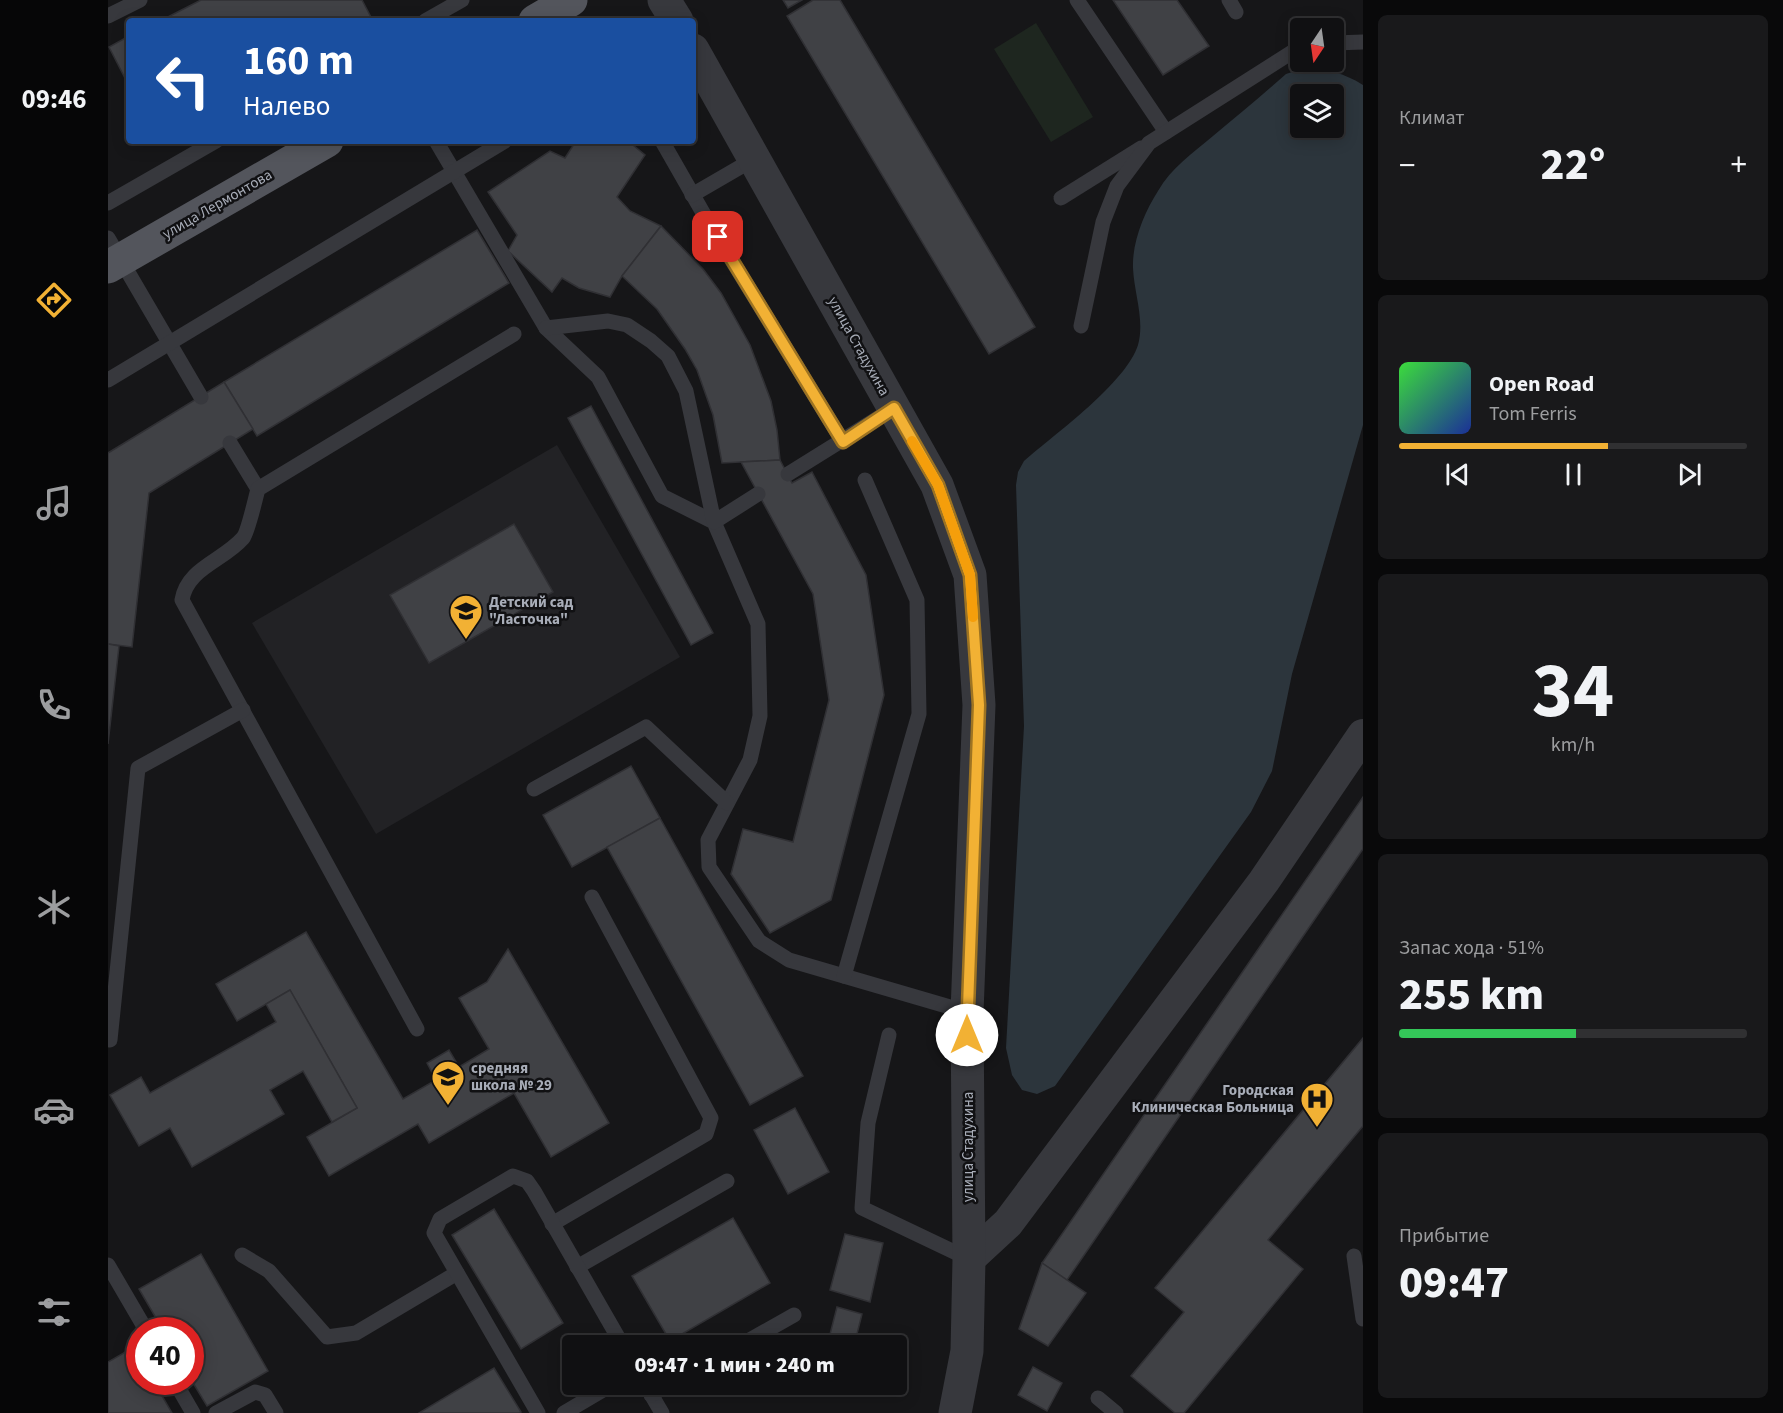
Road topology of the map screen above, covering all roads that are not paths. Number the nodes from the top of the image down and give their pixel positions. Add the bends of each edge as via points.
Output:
1 (140, 0) edge
2 (462, 0) edge
3 (571, 0) edge
4 (664, 0) edge
5 (1077, 0) edge
6 (108, 16) edge
7 (430, 18) edge
8 (540, 18) edge
9 (675, 18) edge
10 (1363, 42) edge
11 (1344, 43) edge
12 (1290, 53) edge
13 (696, 55) edge
14 (1166, 132) junction
15 (1149, 143) junction
16 (211, 144) edge
17 (321, 144) edge
18 (438, 144) edge
19 (500, 144) edge
20 (665, 144) edge
21 (754, 159) junction
22 (454, 171) junction
23 (693, 195) junction
24 (1060, 198) dead end
25 (108, 203) edge
26 (112, 255) edge
27 (1081, 327) dead end
28 (546, 328) junction
29 (514, 334) dead end
30 (170, 343) junction
31 (108, 380) edge
32 (201, 397) dead end
33 (894, 408) junction
34 (843, 442) junction
35 (230, 443) dead end
36 (788, 474) dead end
37 (865, 480) dead end
38 (258, 489) junction
39 (758, 494) dead end
40 (714, 522) junction
41 (243, 710) junction
42 (1363, 735) edge
43 (534, 789) dead end
44 (727, 803) junction
45 (592, 897) dead end
46 (844, 976) junction
47 (967, 1012) junction
48 (417, 1029) dead end
49 (889, 1035) dead end
50 (110, 1040) dead end
51 (727, 1181) dead end
52 (552, 1224) junction
53 (242, 1255) dead end
54 (1354, 1256) dead end
55 (969, 1258) junction
56 (108, 1265) edge
57 (577, 1267) junction
58 (457, 1273) junction
59 (794, 1315) dead end
60 (138, 1317) edge
61 (1363, 1319) edge
62 (617, 1335) edge
63 (759, 1335) edge
64 (183, 1395) edge
65 (594, 1395) edge
66 (651, 1395) edge
67 (1098, 1398) dead end
68 (193, 1413) edge
69 (216, 1413) edge
70 (276, 1413) edge
71 (538, 1413) edge
72 (564, 1413) edge
73 (662, 1413) edge
74 (955, 1413) edge
75 (1116, 1413) edge

1 - 6 lane
2 - 7 lane
3 - 8 main road
4 - 9 street
5 - 14 lane
10 - 11 lane
12 - 14 lane
13 - 21 street, улица Стадухина
14 - 15 lane
15 - 24 lane
15 - 27 lane via 1117,186 1103,222
16 - 25 lane
17 - 26 main road, улица Лермонтова
18 - 22 lane
19 - 22 lane
20 - 23 lane
21 - 23 lane
21 - 33 street, улица Стадухина
22 - 28 lane
22 - 30 lane
23 - 34 lane
26 - 30 lane
28 - 40 lane via 598,377 662,496
28 - 40 lane via 608,321 627,326 651,340 668,356 686,392
29 - 38 lane
30 - 31 lane
30 - 32 lane
33 - 34 lane
33 - 47 street, улица Стадухина via 938,485 970,575 979,705
34 - 36 lane
35 - 38 lane
37 - 46 lane via 917,600 919,714
38 - 41 lane via 244,537 191,578 182,600
39 - 40 lane
40 - 44 lane via 758,624 759,716 750,760
41 - 48 lane
41 - 50 lane via 138,768
42 - 55 street via 1264,881 1022,1204
43 - 44 lane via 646,727
44 - 46 lane via 708,840 709,867 759,941 789,960
45 - 52 lane via 711,1118 706,1134
46 - 47 lane
47 - 55 street, улица Стадухина
49 - 55 lane via 868,1123 862,1208
51 - 57 lane
52 - 57 lane
52 - 58 lane via 527,1181 513,1176 436,1224 434,1233
53 - 58 lane via 269,1271 327,1337 356,1334
54 - 61 lane
55 - 74 street, улица Стадухина via 967,1351
56 - 60 lane
57 - 62 lane
58 - 71 lane
59 - 63 lane
64 - 68 lane
65 - 72 lane
66 - 73 lane
67 - 75 lane
69 - 70 lane via 255,1392 265,1395

